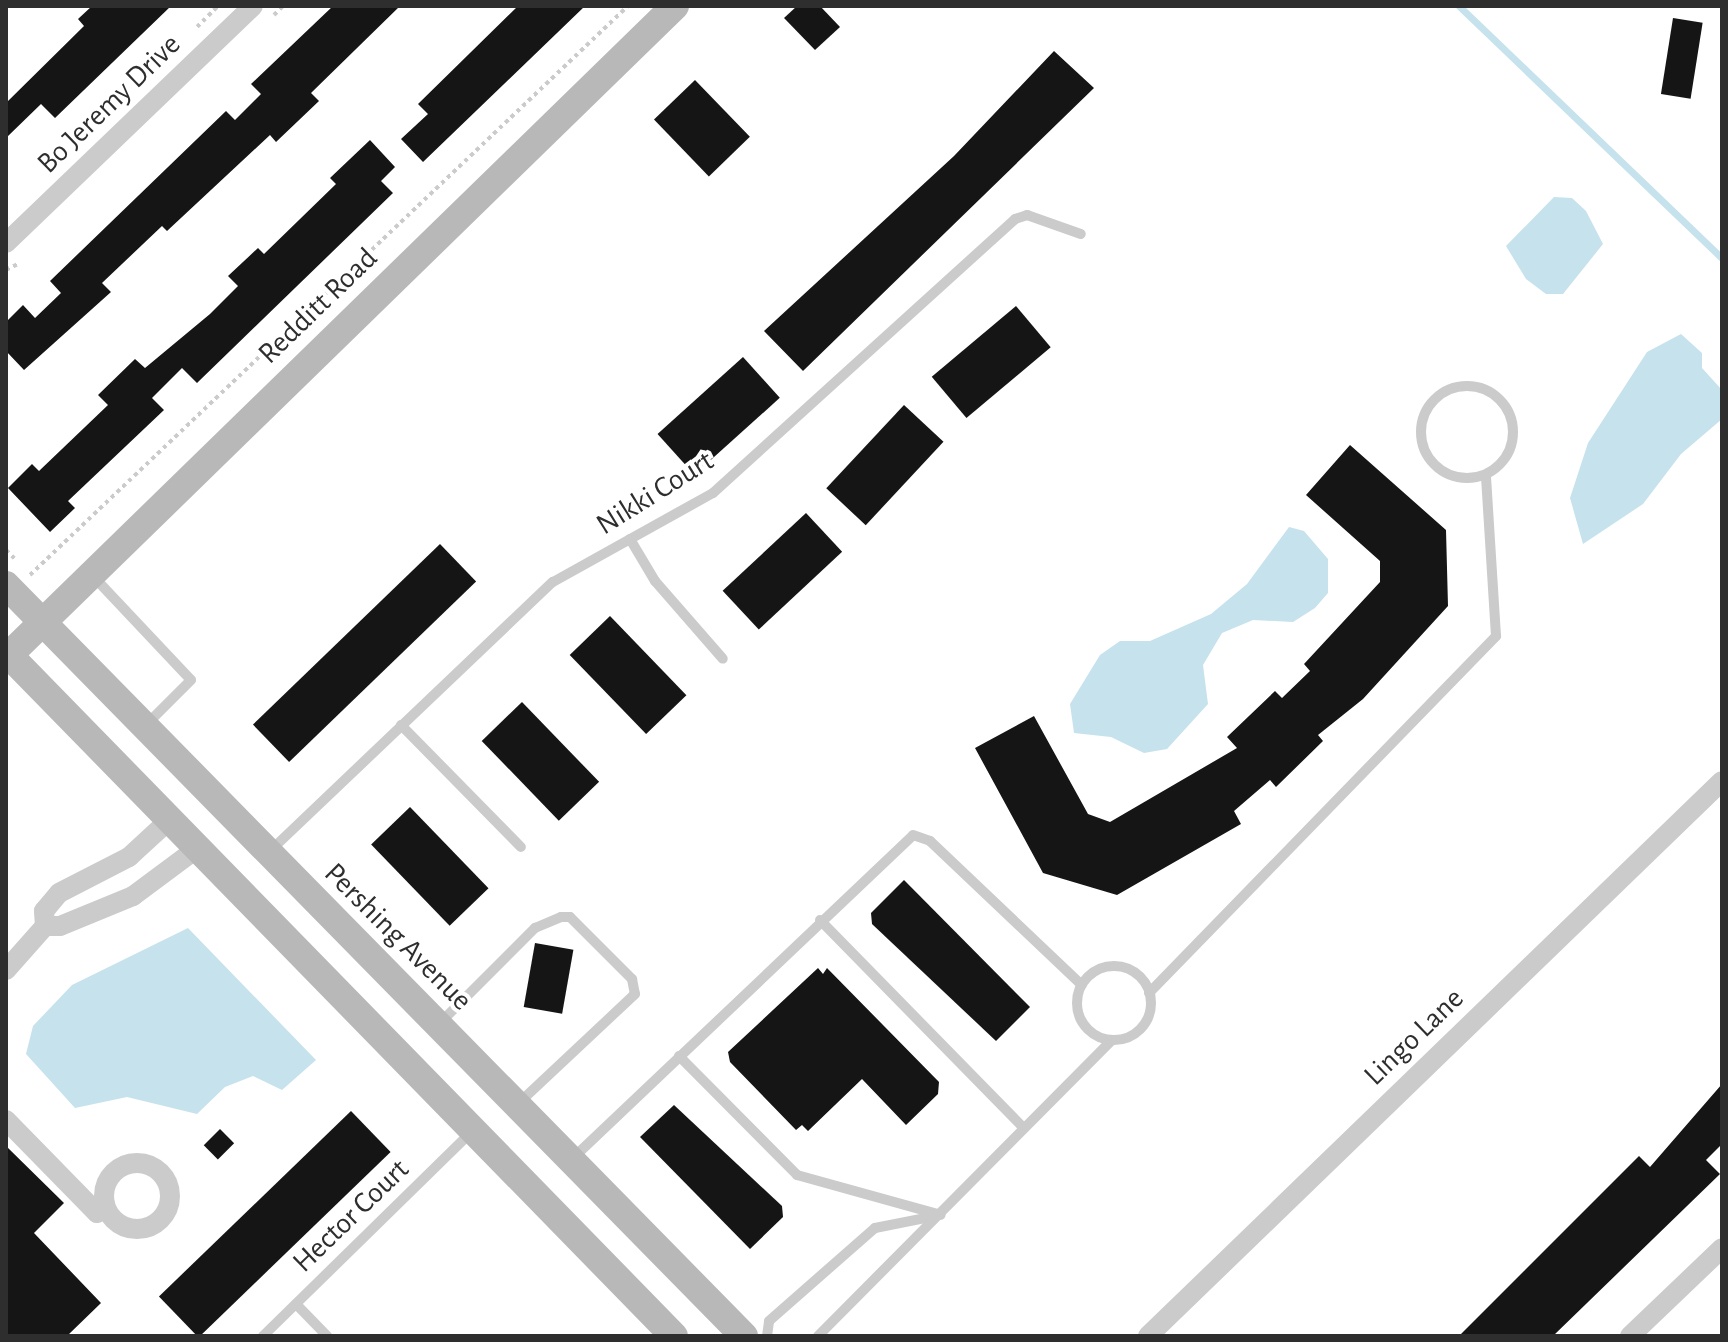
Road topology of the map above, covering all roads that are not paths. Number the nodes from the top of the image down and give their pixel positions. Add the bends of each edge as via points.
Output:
1 (253, 6) edge
2 (675, 6) edge
3 (1081, 234) dead end
4 (6, 243) edge
5 (1486, 476) junction
6 (630, 539) junction
7 (91, 574) junction
8 (6, 585) edge
9 (42, 622) junction
10 (8, 653) edge
11 (723, 659) dead end
12 (401, 725) junction
13 (145, 727) junction
14 (1722, 781) edge
15 (168, 821) junction
16 (521, 847) dead end
17 (195, 850) junction
18 (267, 853) junction
19 (103, 872) junction
20 (117, 904) junction
21 (820, 920) junction
22 (45, 926) junction
23 (6, 970) edge
24 (1082, 985) junction
25 (1149, 993) junction
26 (438, 1026) junction
27 (1112, 1040) junction
28 (679, 1056) junction
29 (516, 1105) junction
30 (6, 1120) edge
31 (1024, 1128) junction
32 (472, 1131) junction
33 (571, 1161) junction
34 (105, 1204) dead end
35 (941, 1215) junction
36 (1722, 1248) edge
37 (296, 1304) junction
38 (263, 1336) edge
39 (327, 1336) edge
40 (674, 1336) edge
41 (744, 1336) edge
42 (767, 1336) edge
43 (818, 1336) edge
44 (1148, 1336) edge
45 (1630, 1336) edge

1 - 4 street, Bo Jeremy Drive
2 - 7 street, Redditt Road
3 - 6 lane, Nikki Court via 1027,215 1015,219 713,493
5 - 5 lane via 1513,440 1508,411 1486,389 1455,387 1430,404 1423,447 1455,478
5 - 25 lane via 1496,636
6 - 11 lane
6 - 12 lane, Nikki Court via 553,582
7 - 9 street, Redditt Road
7 - 13 lane via 191,680
8 - 9 street, Pershing Avenue
9 - 10 street, Redditt Road
9 - 13 street, Pershing Avenue
10 - 15 street
12 - 16 lane
12 - 18 lane, Nikki Court
13 - 18 street, Pershing Avenue
14 - 44 street, Lingo Lane
15 - 17 street
15 - 19 street
17 - 20 street
17 - 32 street
18 - 26 street, Pershing Avenue
19 - 20 street
19 - 22 street via 59,893 44,911
20 - 22 street
21 - 24 lane via 913,835 930,841
21 - 28 lane
21 - 31 lane
22 - 23 street
24 - 25 lane via 1100,969 1124,968
24 - 27 lane via 1082,1021
25 - 27 lane via 1143,1026
26 - 29 street, Pershing Avenue
26 - 29 lane via 535,928 561,917 570,917 622,969 638,987 635,994
27 - 31 lane
28 - 33 lane
28 - 35 lane via 797,1175
29 - 33 street, Pershing Avenue
30 - 34 street via 97,1213
31 - 35 lane
32 - 37 lane, Hector Court
32 - 40 street
33 - 41 street, Pershing Avenue
35 - 42 lane via 875,1228 769,1321
35 - 43 lane
36 - 45 street
37 - 38 lane, Hector Court
37 - 39 lane

